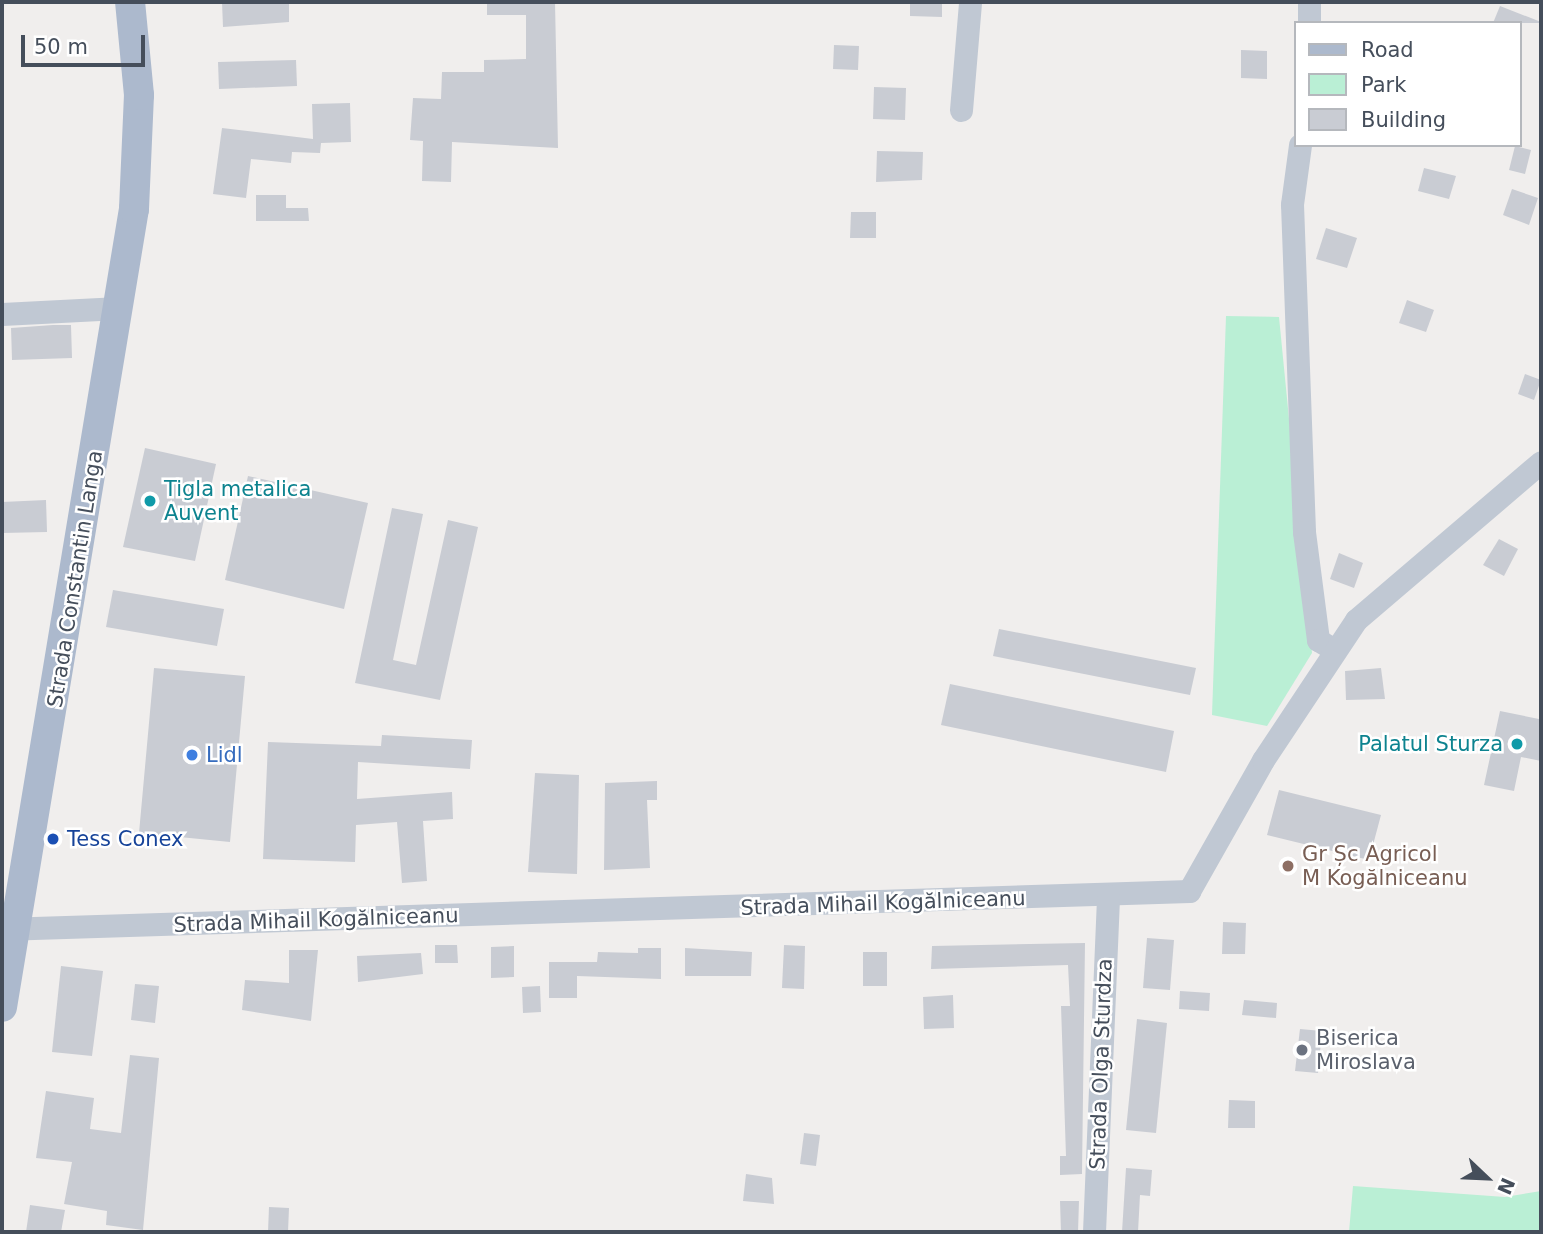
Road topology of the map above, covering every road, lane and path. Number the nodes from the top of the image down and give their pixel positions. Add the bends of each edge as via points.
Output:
1 (130, 2) edge
2 (970, 2) edge
3 (1309, 2) edge
4 (1309, 21) edge
5 (961, 110) dead end
6 (1300, 147) edge
7 (119, 308) junction
8 (2, 314) edge
9 (1541, 462) edge
10 (1333, 649) junction
11 (1108, 896) junction
12 (8, 929) edge
13 (2, 1007) edge
14 (1094, 1232) edge

1 - 7 main road, Strada Constantin Langa via 139,150
2 - 5 street
3 - 4 street
6 - 10 street via 1292,204 1304,532 1318,640
7 - 8 street
7 - 12 main road, Strada Constantin Langa
9 - 10 street, Strada Mihail Kogălniceanu via 1356,620
10 - 11 street, Strada Mihail Kogălniceanu via 1189,891
11 - 12 street, Strada Mihail Kogălniceanu
11 - 14 street, Strada Olga Sturdza
12 - 13 main road, Strada Constantin Langa

